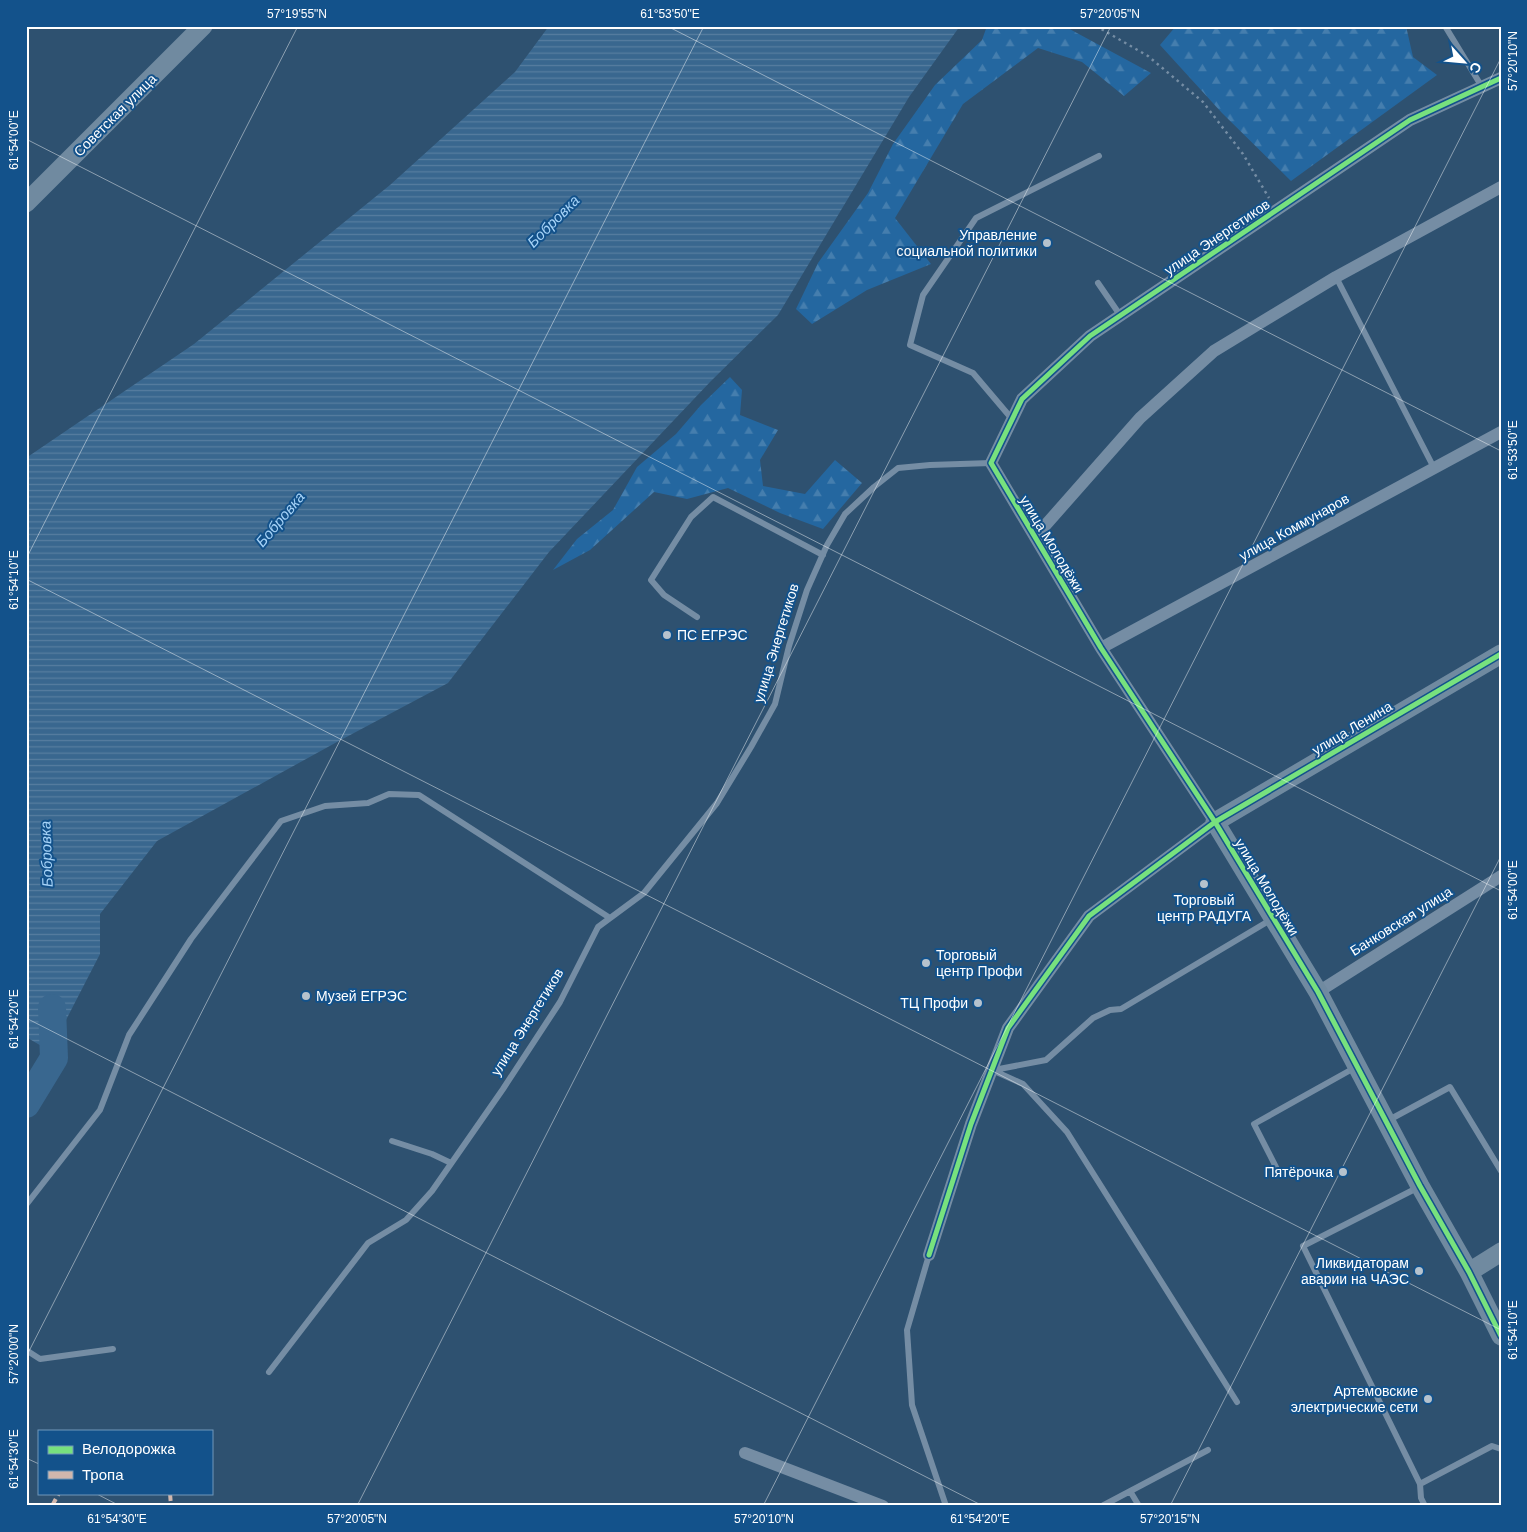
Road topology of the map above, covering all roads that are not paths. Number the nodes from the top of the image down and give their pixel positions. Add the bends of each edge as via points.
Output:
1 (203, 26) edge
2 (1445, 26) edge
3 (1501, 78) edge
4 (1482, 87) junction
5 (1099, 156) dead end
6 (1501, 187) edge
7 (26, 203) edge
8 (1336, 277) junction
9 (1098, 283) dead end
10 (1120, 315) junction
11 (1012, 419) junction
12 (1501, 432) edge
13 (990, 463) junction
14 (1434, 468) junction
15 (1035, 537) junction
16 (823, 555) junction
17 (697, 617) dead end
18 (1101, 648) junction
19 (1501, 654) edge
20 (1215, 822) junction
21 (1501, 876) edge
22 (610, 918) junction
23 (1273, 918) junction
24 (1318, 992) junction
25 (1357, 1067) junction
26 (992, 1070) junction
27 (1386, 1122) junction
28 (392, 1141) dead end
29 (451, 1163) junction
30 (1277, 1169) dead end
31 (1501, 1171) edge
32 (1420, 1186) junction
33 (26, 1204) edge
34 (1501, 1252) edge
35 (929, 1254) joint
36 (1469, 1272) junction
37 (1501, 1336) edge
38 (113, 1349) dead end
39 (26, 1350) edge
40 (269, 1372) dead end
41 (1237, 1402) dead end
42 (1501, 1449) edge
43 (1208, 1450) dead end
44 (745, 1453) dead end
45 (1420, 1484) junction
46 (1130, 1491) junction
47 (883, 1506) edge
48 (946, 1506) edge
49 (1102, 1506) edge
50 (1138, 1506) edge
51 (1425, 1506) edge

1 - 7 street, Советская улица
2 - 4 lane
3 - 4 street, улица Энергетиков
4 - 10 street, улица Энергетиков via 1410,120
5 - 11 lane via 976,218 923,295 910,345 973,373
6 - 8 street
8 - 14 lane
8 - 15 street via 1214,351 1140,418
9 - 10 lane
10 - 11 street, улица Энергетиков via 1090,336 1022,399
11 - 13 street, улица Энергетиков
12 - 14 street, улица Коммунаров
13 - 15 street, улица Молодёжи
13 - 16 lane, улица Энергетиков via 898,468 845,514
14 - 18 street, улица Коммунаров
15 - 18 street, улица Молодёжи
16 - 17 lane via 713,497 691,517 652,580 664,595
16 - 22 lane, улица Энергетиков via 806,590 775,704 751,747 717,803 679,852 644,893
18 - 20 street, улица Молодёжи
19 - 20 street, улица Ленина
20 - 23 street, улица Молодёжи
20 - 26 street via 1089,916 1008,1028
21 - 24 street, Банковская улица
22 - 29 lane, улица Энергетиков via 598,927 560,1002
22 - 33 lane via 419,795 388,794 368,803 325,806 281,821 191,939 129,1035 100,1110
23 - 24 street, улица Молодёжи
23 - 26 lane via 1121,1009 1093,1018 1046,1060
24 - 25 street, улица Молодёжи
25 - 27 street, улица Молодёжи
25 - 30 lane via 1254,1124
26 - 35 street
26 - 41 lane via 1023,1084 1067,1132
27 - 31 lane via 1450,1087
27 - 32 street, улица Молодёжи
28 - 29 lane
29 - 40 lane, улица Энергетиков via 406,1220 368,1243
32 - 36 street, улица Молодёжи
32 - 45 lane via 1303,1246
34 - 36 street
35 - 48 lane via 908,1330 912,1405
36 - 37 street, улица Молодёжи
38 - 39 lane via 40,1359
42 - 45 lane via 1492,1446
43 - 46 lane
44 - 47 street
45 - 51 lane
46 - 49 lane
46 - 50 lane

